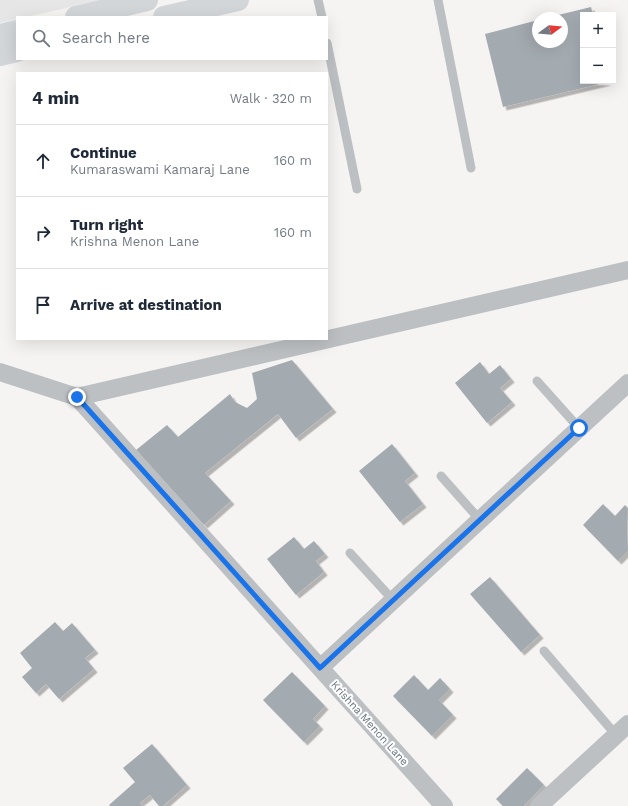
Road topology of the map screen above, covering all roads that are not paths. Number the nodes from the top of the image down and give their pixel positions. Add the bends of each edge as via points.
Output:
1 (147, 0) edge
2 (238, 0) edge
3 (318, 0) edge
4 (438, 0) edge
5 (80, 16) edge
6 (168, 16) edge
7 (322, 16) edge
8 (16, 31) edge
9 (0, 35) edge
10 (328, 48) edge
11 (16, 51) edge
12 (0, 54) edge
13 (471, 168) dead end
14 (357, 189) dead end
15 (628, 270) edge
16 (328, 339) edge
17 (324, 340) edge
18 (0, 372) edge
19 (537, 381) dead end
20 (628, 383) edge
21 (77, 397) junction
22 (579, 428) junction
23 (441, 476) dead end
24 (480, 520) junction
25 (350, 554) dead end
26 (393, 600) junction
27 (544, 651) dead end
28 (320, 668) junction
29 (622, 730) edge
30 (444, 806) edge
31 (539, 806) edge

1 - 5 main road
2 - 6 main road
3 - 7 lane
4 - 13 lane
8 - 9 main road
10 - 14 lane
11 - 12 main road
15 - 16 street
17 - 21 street
18 - 21 street
19 - 22 lane
20 - 22 street
21 - 28 street, Krishna Menon Lane
22 - 24 street
23 - 24 lane
24 - 26 street
25 - 26 lane
26 - 28 street
27 - 29 lane
28 - 30 street, Krishna Menon Lane
29 - 31 street

